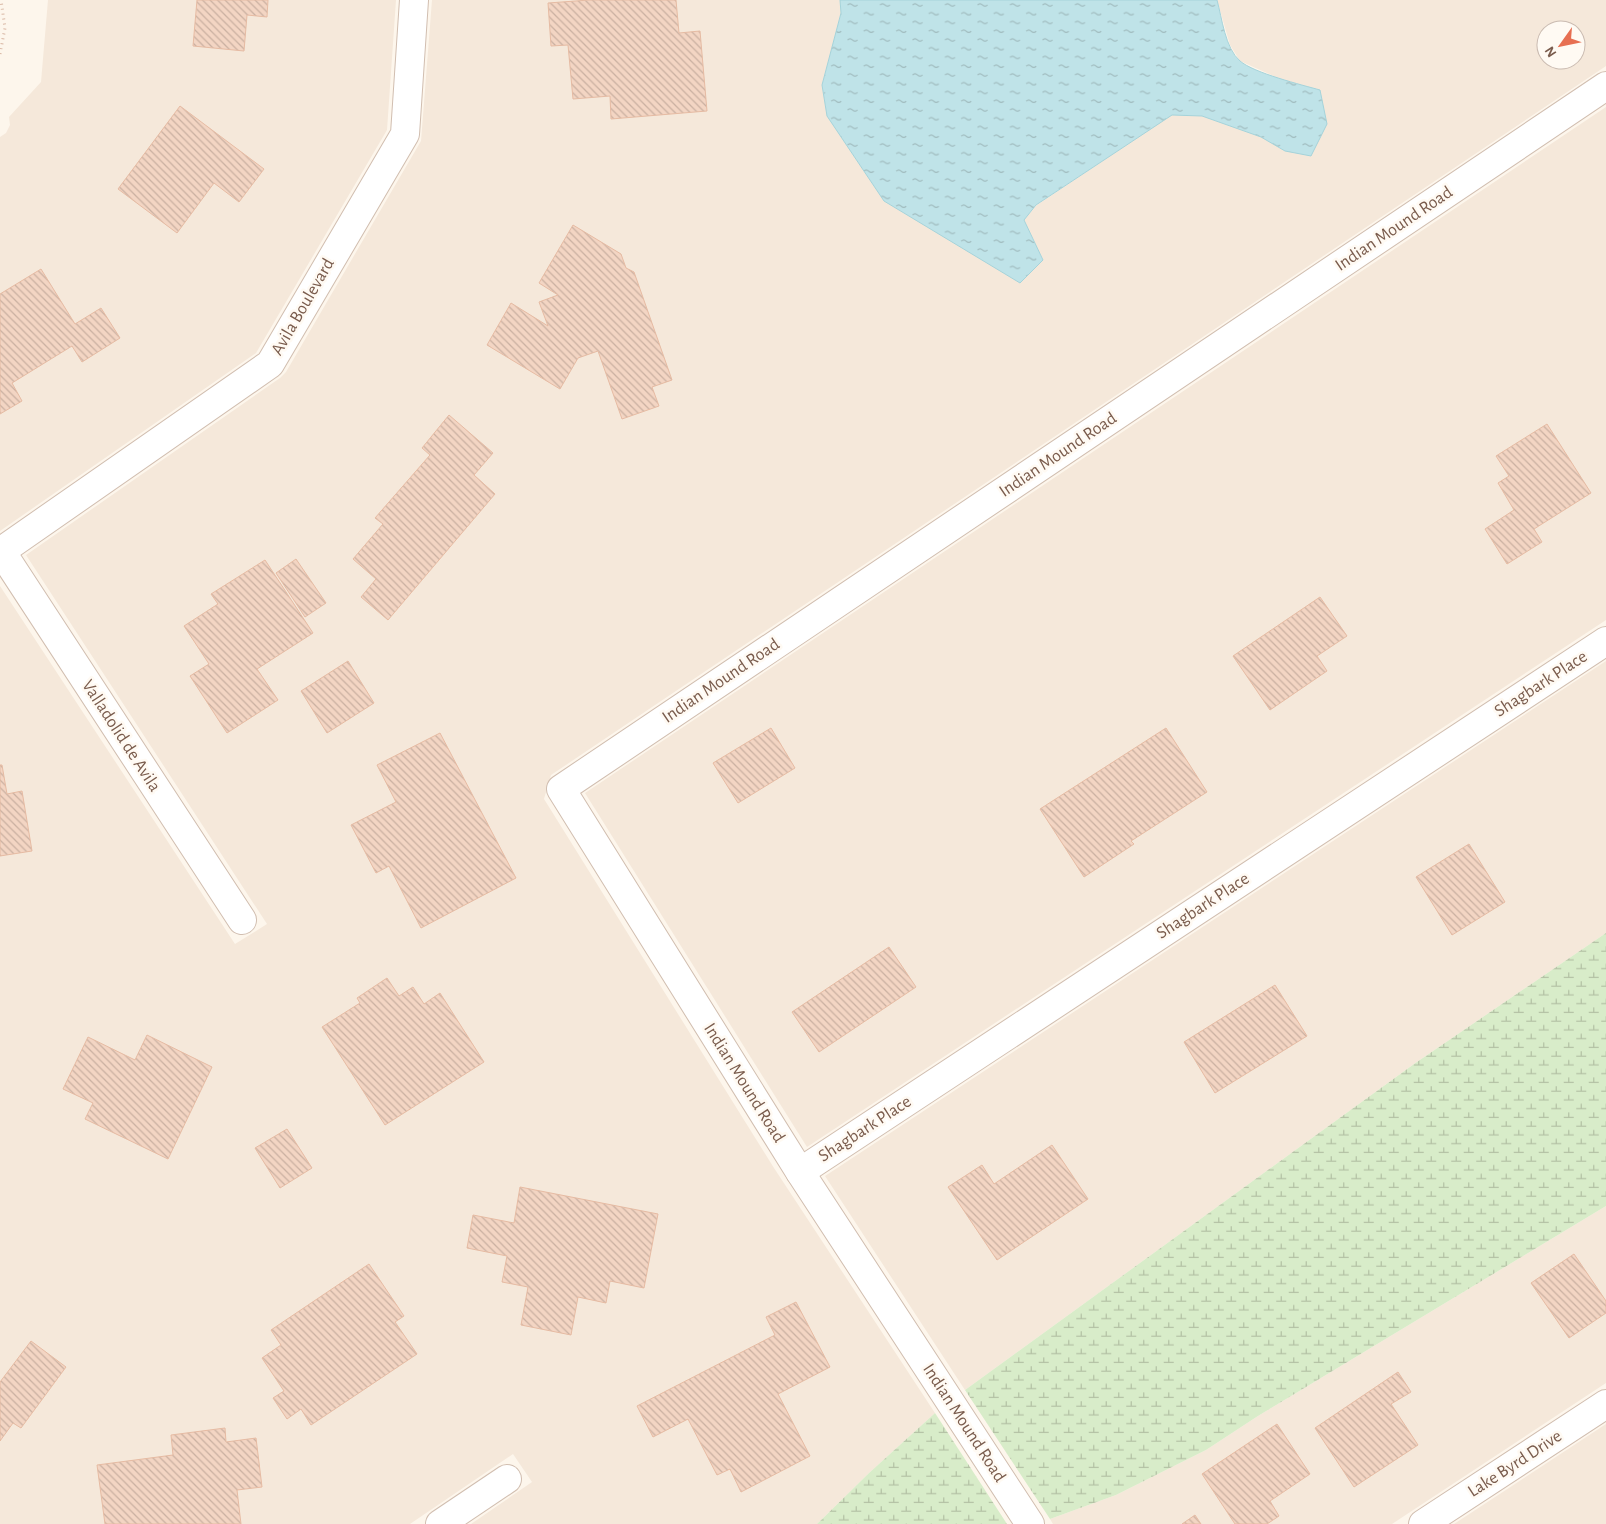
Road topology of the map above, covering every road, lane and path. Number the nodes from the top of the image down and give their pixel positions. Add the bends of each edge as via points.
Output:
1 (1, 0) edge
2 (414, 0) edge
3 (0, 54) edge
4 (1606, 86) edge
5 (0, 552) edge
6 (1606, 641) edge
7 (242, 920) dead end
8 (800, 1172) junction
9 (1606, 1404) edge
10 (507, 1479) dead end
11 (440, 1524) edge
12 (1030, 1524) edge
13 (1423, 1524) edge

1 - 3 path via 5,28
2 - 5 street, Avila Boulevard via 405,134 270,364
4 - 8 street, Indian Mound Road via 561,789
5 - 7 street, Valladolid de Avila
6 - 8 street, Shagbark Place
8 - 12 street, Indian Mound Road
9 - 13 street, Lake Byrd Drive
10 - 11 street

